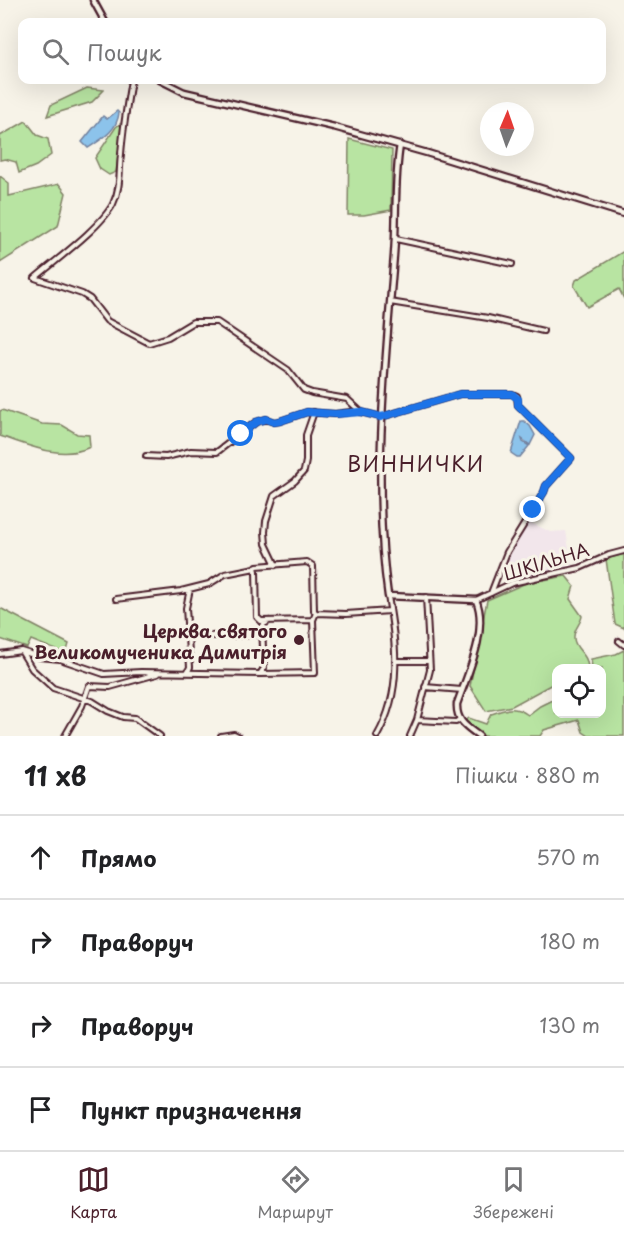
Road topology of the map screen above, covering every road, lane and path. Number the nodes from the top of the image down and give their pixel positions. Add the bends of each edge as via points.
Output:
1 (93, 0) edge
2 (103, 18) edge
3 (130, 84) edge
4 (167, 84) edge
5 (400, 146) junction
6 (624, 214) edge
7 (396, 239) junction
8 (512, 264) dead end
9 (390, 302) junction
10 (543, 331) dead end
11 (314, 412) junction
12 (361, 412) junction
13 (381, 417) junction
14 (146, 456) dead end
15 (624, 551) edge
16 (276, 565) junction
17 (255, 568) junction
18 (190, 589) junction
19 (491, 593) junction
20 (388, 596) junction
21 (426, 597) junction
22 (116, 599) dead end
23 (476, 600) junction
24 (390, 611) junction
25 (316, 613) junction
26 (313, 620) junction
27 (269, 621) junction
28 (187, 628) junction
29 (262, 628) junction
30 (619, 641) dead end
31 (624, 645) edge
32 (21, 651) junction
33 (0, 654) edge
34 (395, 661) junction
35 (429, 661) junction
36 (160, 673) junction
37 (187, 673) junction
38 (260, 674) junction
39 (425, 687) junction
40 (462, 690) junction
41 (86, 699) junction
42 (460, 719) junction
43 (417, 720) junction
44 (65, 736) edge
45 (160, 736) edge
46 (221, 736) edge
47 (238, 736) edge
48 (377, 736) edge
49 (410, 736) edge
50 (479, 736) edge

1 - 2 street
3 - 12 street via 121,174 114,203 108,213 35,278 82,294 107,321 149,343 193,322 217,322 288,370 304,390 347,399
4 - 5 street via 184,92
5 - 6 street
5 - 7 street
7 - 8 street
7 - 9 street
9 - 10 street
9 - 13 street
11 - 12 street
11 - 14 street via 280,421 256,422 217,452
11 - 16 street via 306,435 304,471 274,496 266,521 266,544
12 - 13 street
13 - 19 street via 460,394 512,394 518,405 571,458 546,486 507,552
13 - 20 street via 380,495
15 - 19 street, ШКІЛЬНА via 580,568 512,583
16 - 17 street
16 - 25 street via 313,566
17 - 18 street via 225,574
17 - 27 street via 257,617
18 - 22 street
18 - 28 street
19 - 23 street, ШКІЛЬНА
20 - 21 street
20 - 24 street
21 - 23 street
21 - 35 street
23 - 40 street via 481,610 476,649
24 - 25 street
24 - 34 street
25 - 26 street
26 - 27 street
26 - 38 street via 315,673
27 - 29 street
28 - 29 street via 197,634 220,636 253,635
28 - 37 street
29 - 38 street via 264,668
30 - 31 street
32 - 33 street
32 - 36 street via 104,674
32 - 41 street via 48,685
34 - 35 street
34 - 48 street via 395,686
35 - 39 street
36 - 37 street
36 - 41 street via 122,685 89,686
37 - 38 street
39 - 40 street
39 - 43 street
40 - 42 street via 456,711
41 - 44 street
41 - 45 street via 123,717 135,717
42 - 43 street
42 - 50 street
43 - 49 street
46 - 47 street

